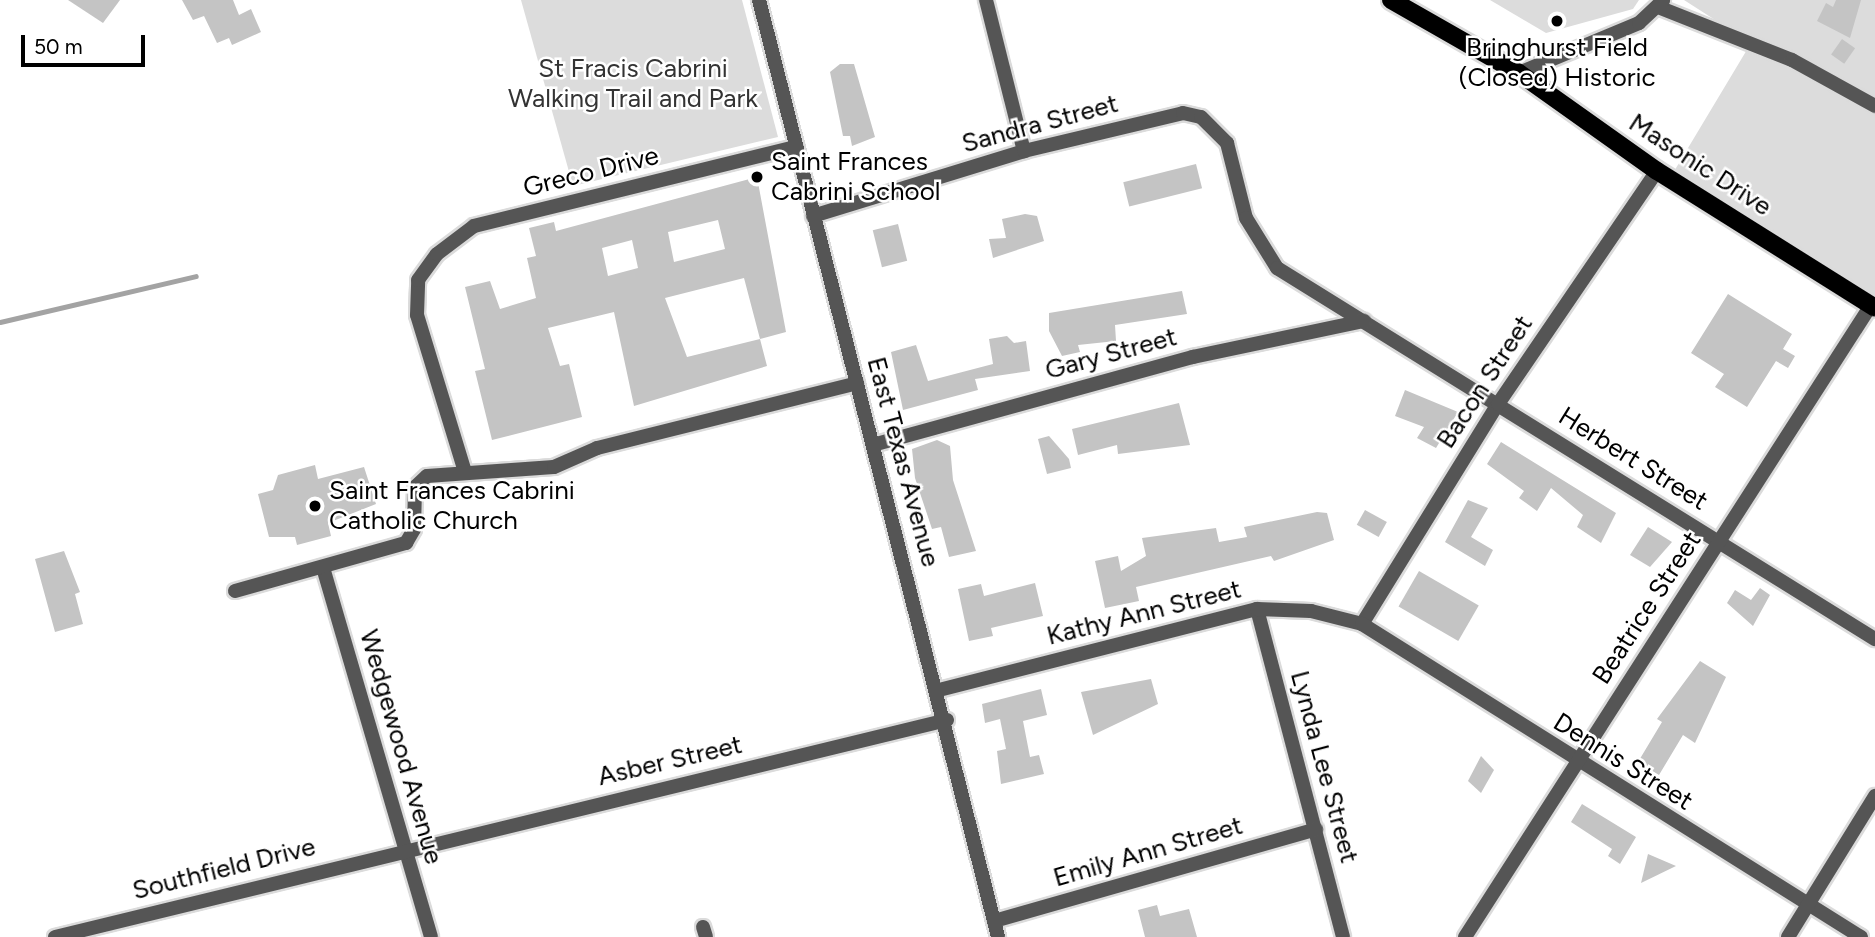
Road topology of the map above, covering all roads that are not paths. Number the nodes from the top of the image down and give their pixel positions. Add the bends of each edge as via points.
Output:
1 (759, 0) edge
2 (986, 0) edge
3 (1391, 0) edge
4 (1661, 4) edge
5 (1519, 73) junction
6 (1875, 106) edge
7 (1201, 117) joint
8 (796, 147) junction
9 (1024, 151) junction
10 (1657, 171) junction
11 (813, 216) junction
12 (1873, 306) edge
13 (1364, 320) junction
14 (857, 383) junction
15 (1498, 404) junction
16 (873, 445) junction
17 (465, 472) junction
18 (1718, 541) junction
19 (324, 571) junction
20 (235, 592) dead end
21 (1257, 609) junction
22 (1362, 624) junction
23 (1875, 639) edge
24 (939, 690) junction
25 (947, 720) junction
26 (1576, 764) junction
27 (1875, 796) edge
28 (1316, 830) junction
29 (405, 849) junction
30 (1808, 904) junction
31 (994, 921) junction
32 (55, 937) edge
33 (430, 937) edge
34 (998, 937) edge
35 (1343, 937) edge
36 (1465, 937) edge
37 (1788, 937) edge
38 (1861, 937) edge

1 - 8 street, East Texas Avenue
2 - 9 street
3 - 5 main road, Masonic Drive
4 - 5 street via 1639,23
4 - 6 street via 1792,60
5 - 10 main road, Masonic Drive
7 - 9 street, Sandra Street via 1183,113
7 - 13 street, Herbert Street via 1227,143 1257,244 1277,268
8 - 11 street, East Texas Avenue
8 - 17 street, Greco Drive via 474,226 438,254 418,280 417,314
9 - 11 street, Sandra Street
10 - 12 main road, Masonic Drive
10 - 15 street, Bacon Street
11 - 14 street, East Texas Avenue
12 - 18 street, Beatrice Street
13 - 15 street, Herbert Street
13 - 16 street, Gary Street via 1193,357
14 - 16 street, East Texas Avenue
14 - 17 street via 597,448 554,467
15 - 18 street, Herbert Street
15 - 22 street, Bacon Street
16 - 24 street, East Texas Avenue
17 - 19 street via 428,476 415,487 414,529 406,543
18 - 23 street, Herbert Street
18 - 26 street, Beatrice Street
19 - 20 street
19 - 29 street, Wedgewood Avenue
21 - 22 street, Kathy Ann Street via 1311,611
21 - 24 street, Kathy Ann Street
21 - 28 street, Lynda Lee Street
22 - 26 street, Dennis Street
24 - 25 street, East Texas Avenue
25 - 29 street, Asber Street
25 - 31 street, East Texas Avenue
26 - 30 street, Dennis Street
26 - 36 street, Beatrice Street
27 - 30 street
28 - 31 street, Emily Ann Street
28 - 35 street, Lynda Lee Street
29 - 32 street, Southfield Drive
29 - 33 street, Wedgewood Avenue
30 - 37 street
30 - 38 street, Dennis Street
31 - 34 street, East Texas Avenue

